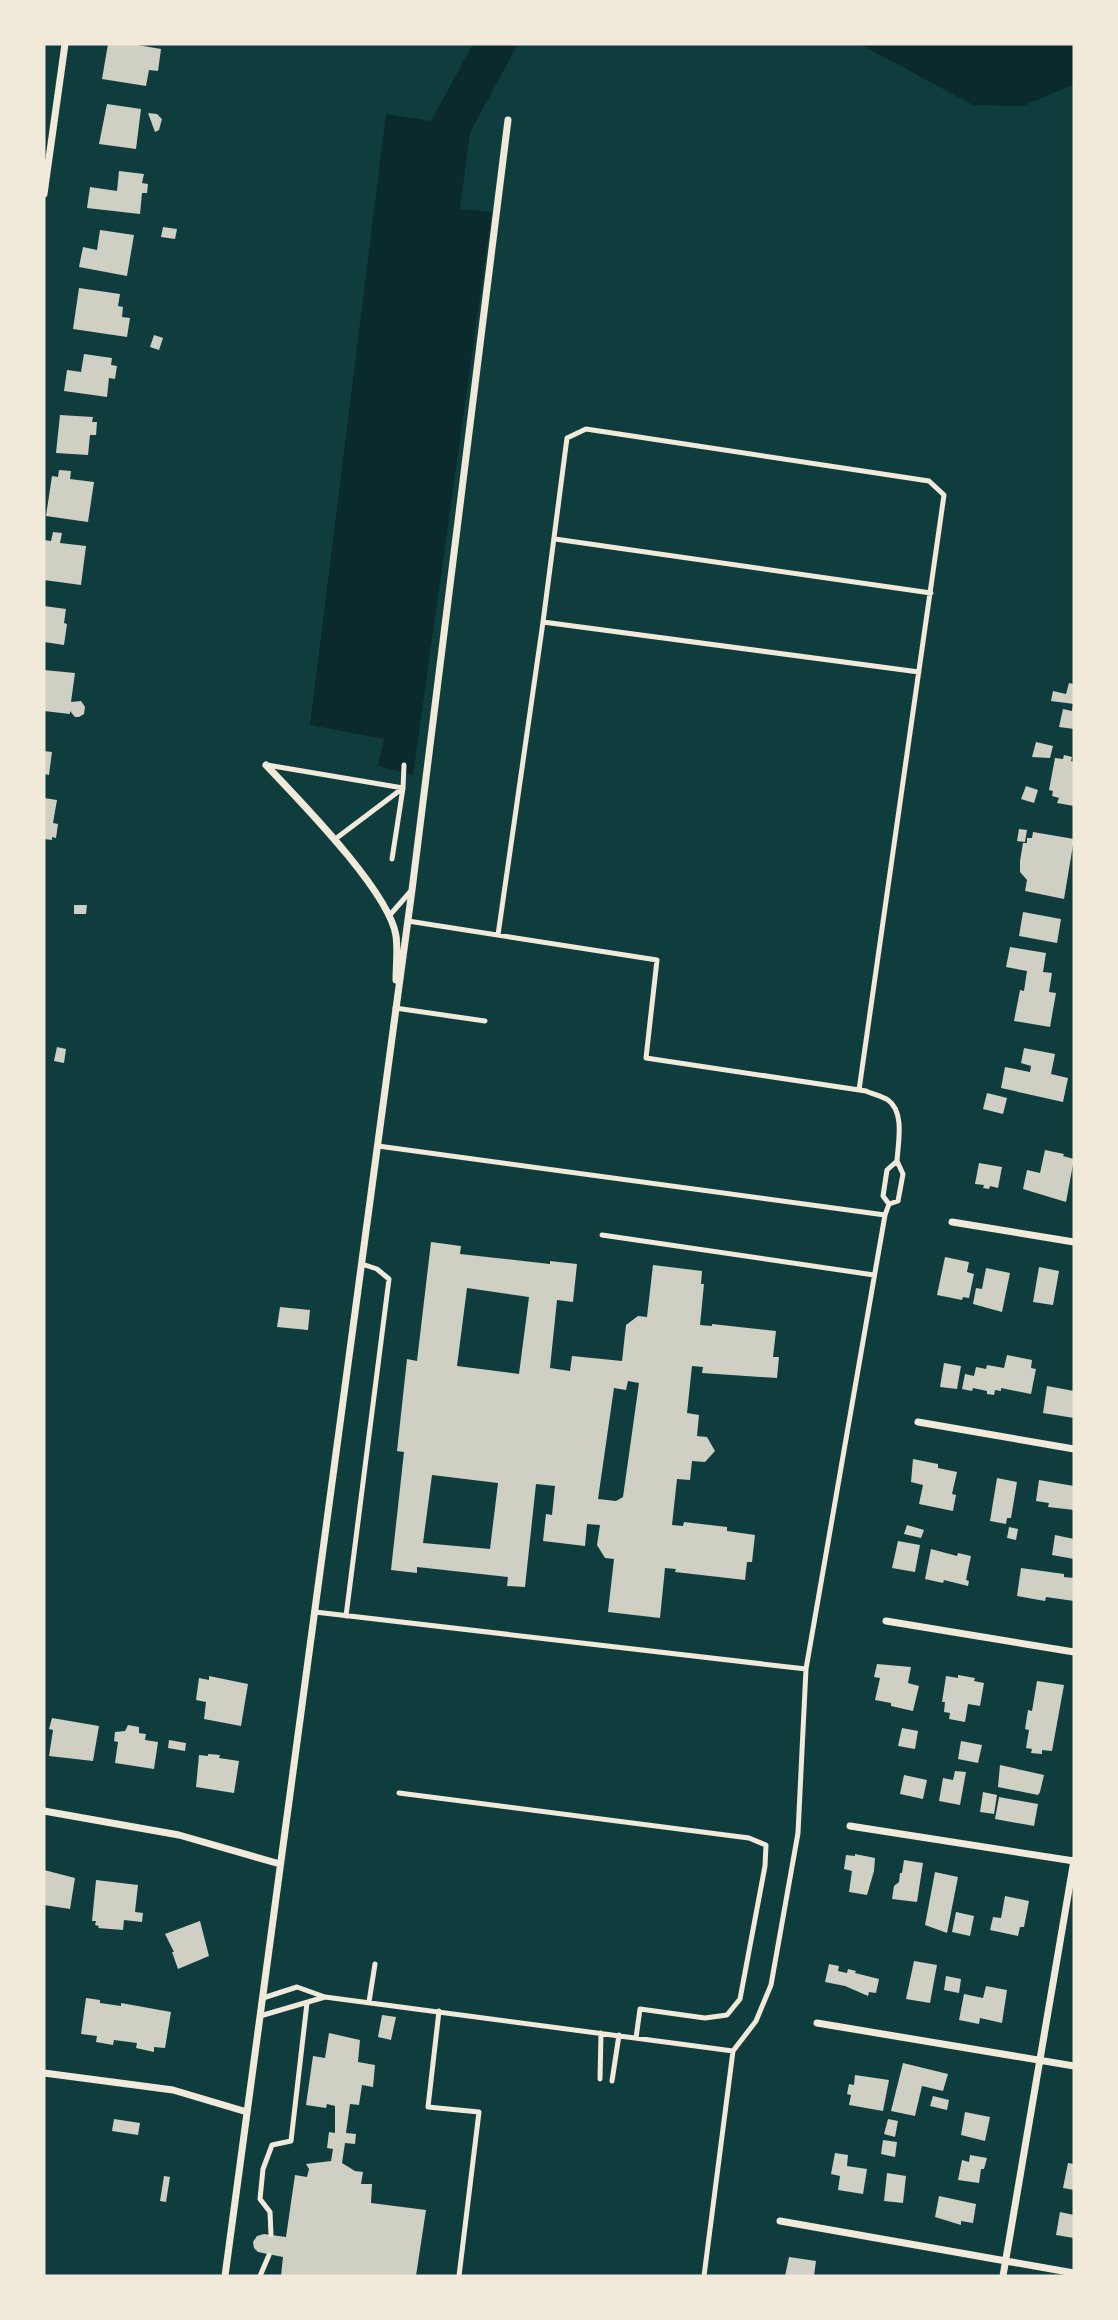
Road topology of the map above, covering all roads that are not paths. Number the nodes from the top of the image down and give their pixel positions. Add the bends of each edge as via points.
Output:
1 (65, 44) edge
2 (508, 120) dead end
3 (44, 194) edge
4 (555, 539) junction
5 (930, 593) junction
6 (543, 622) junction
7 (919, 672) junction
8 (266, 765) joint
9 (404, 765) dead end
10 (402, 788) junction
11 (334, 840) junction
12 (392, 859) dead end
13 (412, 890) junction
14 (389, 916) junction
15 (408, 921) junction
16 (498, 935) junction
17 (395, 1009) junction
18 (485, 1021) dead end
19 (859, 1090) junction
20 (378, 1146) junction
21 (897, 1161) junction
22 (889, 1204) junction
23 (885, 1215) junction
24 (952, 1222) dead end
25 (602, 1235) dead end
26 (1074, 1242) edge
27 (362, 1264) junction
28 (874, 1275) junction
29 (918, 1422) dead end
30 (1074, 1449) edge
31 (315, 1612) junction
32 (346, 1616) junction
33 (886, 1621) dead end
34 (1074, 1652) edge
35 (806, 1669) junction
36 (399, 1793) dead end
37 (44, 1811) edge
38 (850, 1826) dead end
39 (1074, 1861) edge
40 (279, 1864) junction
41 (375, 1964) dead end
42 (325, 1997) junction
43 (263, 1998) junction
44 (369, 2002) junction
45 (307, 2003) junction
46 (439, 2011) junction
47 (260, 2015) junction
48 (817, 2023) dead end
49 (601, 2033) junction
50 (619, 2035) junction
51 (636, 2038) junction
52 (733, 2051) junction
53 (1041, 2061) junction
54 (1074, 2066) edge
55 (44, 2073) edge
56 (600, 2079) dead end
57 (612, 2081) dead end
58 (247, 2112) junction
59 (780, 2221) dead end
60 (271, 2235) dead end
61 (269, 2255) dead end
62 (1005, 2262) junction
63 (1074, 2273) edge
64 (225, 2276) edge
65 (260, 2276) edge
66 (459, 2276) edge
67 (704, 2276) edge
68 (1003, 2276) edge

1 - 3 street
2 - 13 street
4 - 5 lane
4 - 5 lane via 567,438 586,429 929,481 944,495
4 - 6 lane
5 - 7 lane
6 - 7 lane
6 - 16 lane
7 - 19 lane
8 - 10 lane
8 - 11 street
9 - 10 lane
10 - 11 lane
10 - 12 lane
11 - 14 street
13 - 14 lane
13 - 15 street
14 - 17 street via 396,936
15 - 16 lane
15 - 17 street
16 - 19 lane via 657,960 646,1058
17 - 18 lane
17 - 20 street
19 - 21 lane via 888,1100 897,1111
20 - 23 lane
20 - 27 street
21 - 22 lane via 887,1170 883,1196
21 - 22 lane via 903,1174 898,1201
22 - 23 lane
23 - 28 lane
24 - 26 street
25 - 28 lane
27 - 31 street
27 - 32 lane via 389,1279
28 - 35 lane
29 - 30 street
31 - 32 lane
31 - 40 street
32 - 35 lane
33 - 34 street
35 - 52 lane via 798,1833 771,1985 756,2021
36 - 51 lane via 749,1838 766,1845 740,1999 727,2015 705,2018 640,2009
37 - 40 street via 179,1835
38 - 39 street
39 - 53 street
40 - 43 street
41 - 44 lane
42 - 43 lane via 297,1987
42 - 44 lane
42 - 45 lane
43 - 47 street
44 - 46 lane
45 - 47 lane
45 - 60 lane via 291,2141 272,2145 263,2169 260,2199 270,2212
46 - 49 lane
46 - 66 lane via 428,2107 479,2112
47 - 58 street
48 - 53 street
49 - 50 lane
49 - 56 lane
50 - 51 lane
50 - 57 lane
51 - 52 lane
52 - 67 lane
53 - 54 street
53 - 62 street
55 - 58 street via 173,2090
58 - 64 street
59 - 62 street
61 - 65 lane
62 - 63 street
62 - 68 street

